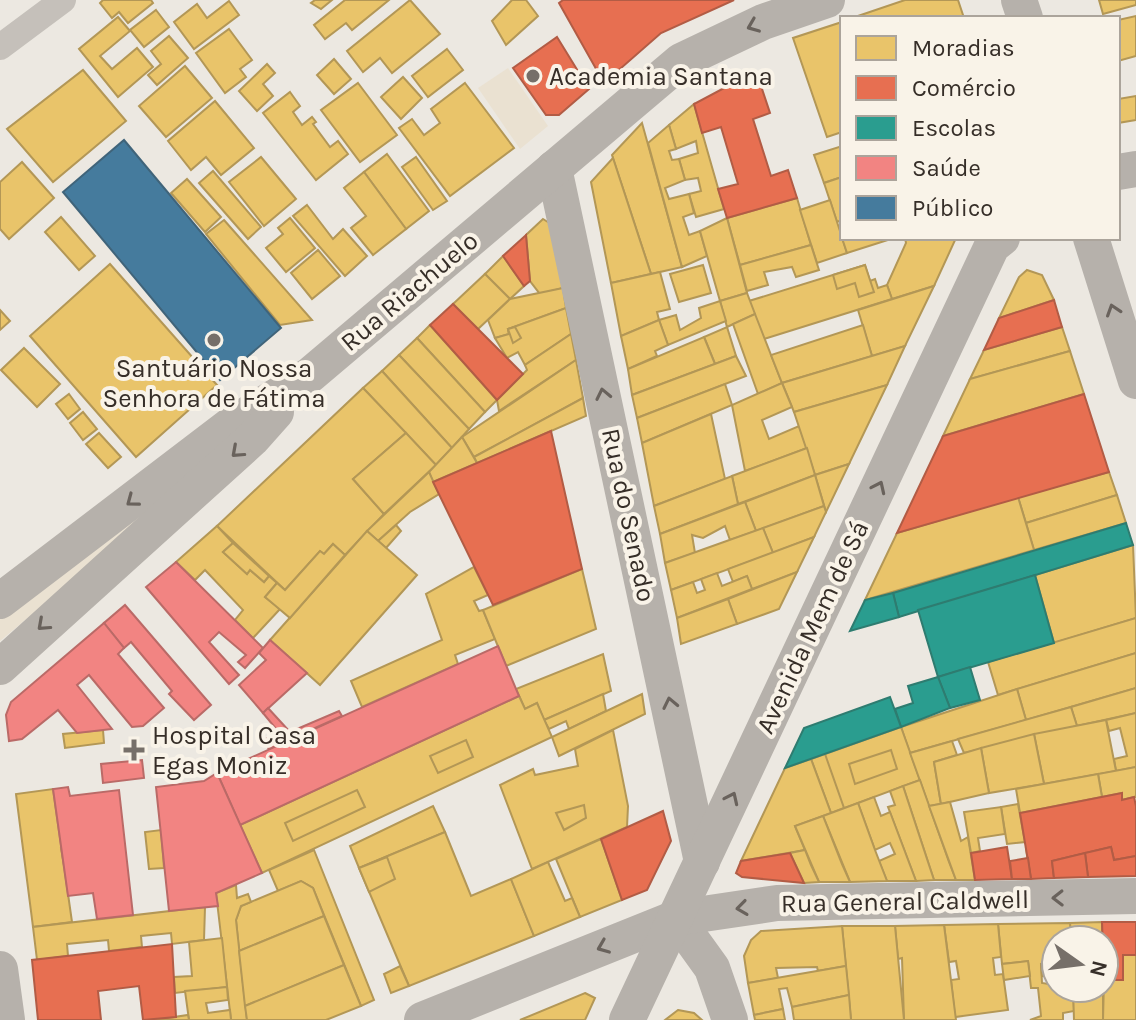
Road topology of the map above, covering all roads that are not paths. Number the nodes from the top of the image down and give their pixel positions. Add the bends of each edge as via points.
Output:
1 (63, 0) edge
2 (827, 0) edge
3 (0, 47) edge
4 (554, 168) junction
5 (1000, 240) edge
6 (1092, 240) edge
7 (310, 375) junction
8 (1136, 381) edge
9 (0, 601) edge
10 (0, 667) edge
11 (702, 862) junction
12 (1136, 896) edge
13 (676, 918) junction
14 (0, 969) edge
15 (7, 1020) edge
16 (422, 1020) edge
17 (627, 1020) edge
18 (730, 1020) edge

1 - 3 street
2 -> 4 main road, Rua Riachuelo via 750,27 681,61
4 - 7 main road, Rua Riachuelo
11 -> 4 main road, Rua do Senado
11 -> 5 main road, Avenida Mem de Sá via 992,246
8 -> 6 main road
7 -> 9 main road, Rua Riachuelo via 232,424
7 -> 10 main road via 252,439
11 - 13 main road, Avenida Mem de Sá
12 -> 13 main road, Rua General Caldwell via 777,903
13 -> 16 main road, Rua General Caldwell
13 - 17 main road, Avenida Mem de Sá
13 - 18 main road via 712,968
14 - 15 main road

